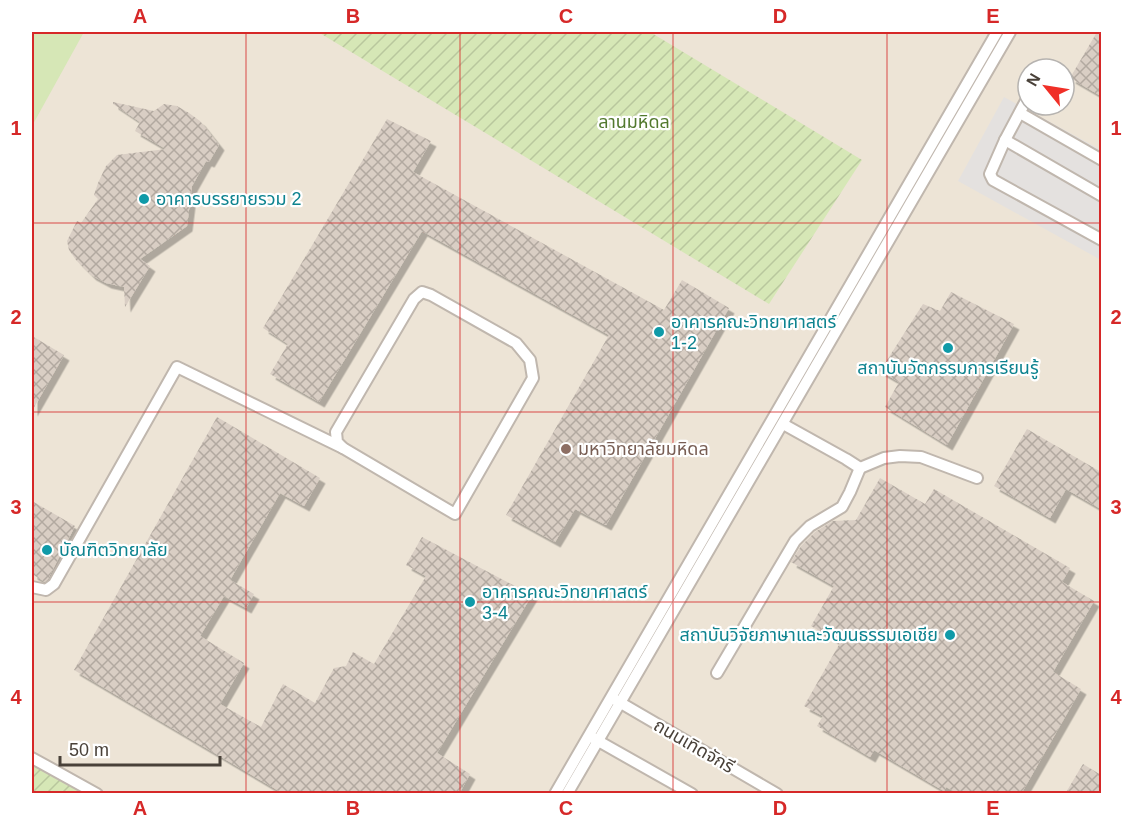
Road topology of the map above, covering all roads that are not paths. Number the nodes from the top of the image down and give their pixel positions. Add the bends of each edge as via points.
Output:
1 (997, 32) edge
2 (1010, 32) edge
3 (1018, 117) edge
4 (1027, 117) edge
5 (1005, 140) junction
6 (1101, 160) edge
7 (1101, 196) edge
8 (1101, 240) edge
9 (783, 424) junction
10 (343, 448) junction
11 (860, 468) junction
12 (977, 478) dead end
13 (32, 587) edge
14 (717, 673) dead end
15 (615, 700) junction
16 (593, 738) junction
17 (32, 758) edge
18 (96, 794) edge
19 (555, 794) edge
20 (567, 794) edge
21 (692, 794) edge
22 (777, 794) edge

1 - 15 lane
2 - 9 lane
3 - 5 lane
4 - 6 lane
5 - 7 lane
5 - 8 lane via 990,174 993,180
9 - 11 lane
9 - 15 lane
10 - 10 lane via 337,442 336,432 414,298 422,292 516,344 530,360 533,378 455,514
10 - 13 lane via 177,368 54,584 45,590
11 - 12 lane via 884,458 921,457
11 - 14 lane via 842,507 810,526 795,541
15 - 16 lane
15 - 22 lane, ถนนเทิดจักรี
16 - 19 lane
16 - 20 lane
16 - 21 lane
17 - 18 lane

